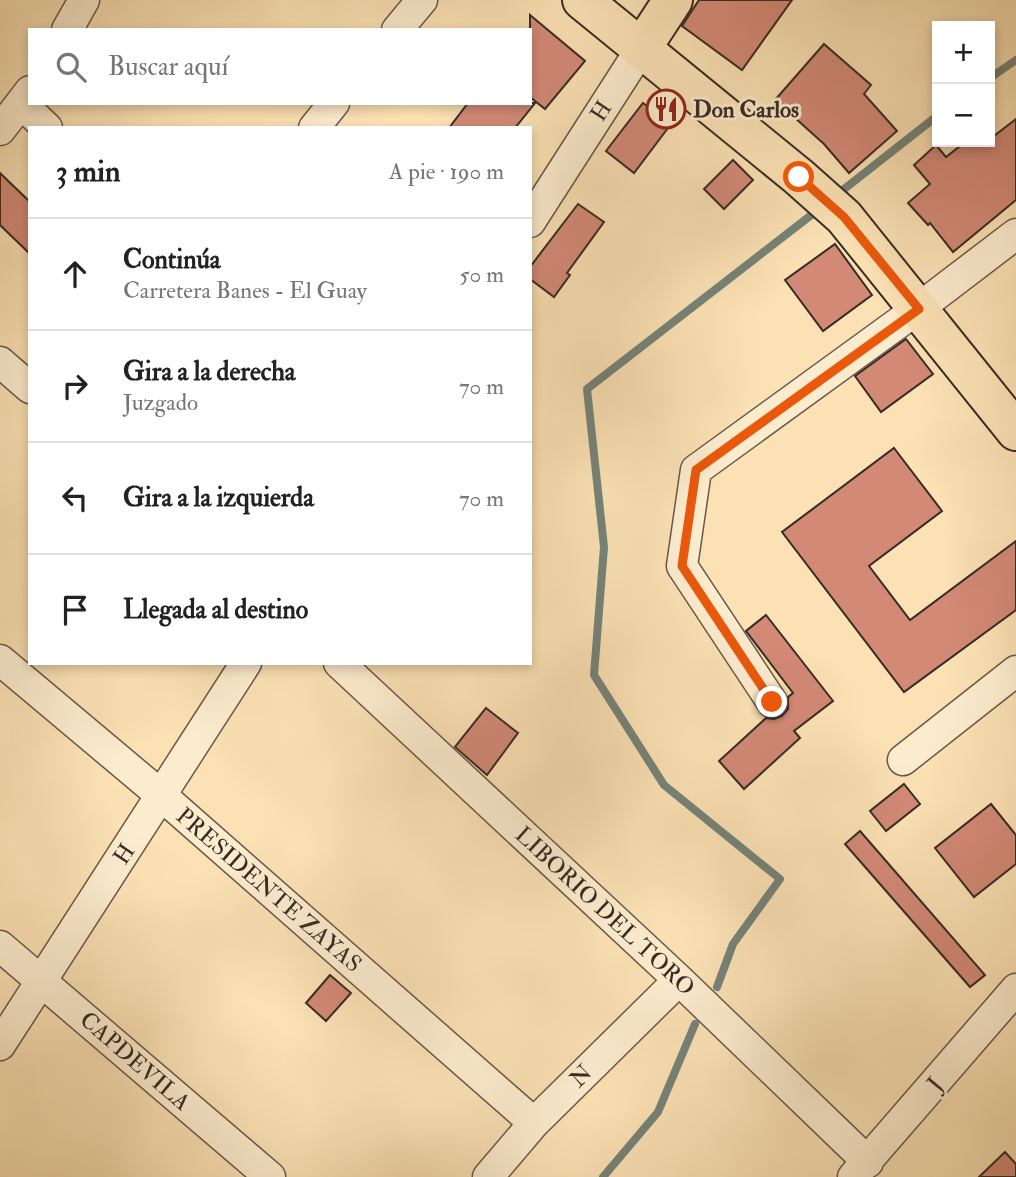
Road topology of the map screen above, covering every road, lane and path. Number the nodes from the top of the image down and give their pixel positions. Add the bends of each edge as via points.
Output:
1 (85, 0) edge
2 (422, 0) edge
3 (582, 0) edge
4 (673, 0) edge
5 (67, 28) edge
6 (399, 28) edge
7 (640, 49) junction
8 (26, 97) edge
9 (31, 105) edge
10 (332, 105) edge
11 (46, 126) edge
12 (316, 126) edge
13 (0, 130) edge
14 (532, 219) edge
15 (1016, 234) edge
16 (919, 309) junction
17 (0, 362) edge
18 (28, 386) edge
19 (1016, 431) edge
20 (0, 660) edge
21 (245, 665) edge
22 (341, 665) edge
23 (1016, 671) edge
24 (772, 702) dead end
25 (902, 761) dead end
26 (162, 796) junction
27 (0, 946) edge
28 (40, 979) junction
29 (679, 980) junction
30 (1016, 989) edge
31 (0, 1045) edge
32 (534, 1123) junction
33 (861, 1170) edge
34 (270, 1177) edge
35 (488, 1177) edge

1 - 5 street
2 - 6 street
3 - 7 main road
4 - 7 main road, H
7 - 14 street, H
7 - 16 main road via 844,217
8 - 13 street
9 - 11 street
10 - 12 street
15 - 16 street
16 - 19 main road
16 - 24 street via 696,470 682,566
17 - 18 street
20 - 26 street, PRESIDENTE ZAYAS
21 - 26 street, H
22 - 29 street, LIBORIO DEL TORO
23 - 25 street
26 - 28 street, H
26 - 32 street, PRESIDENTE ZAYAS
27 - 28 street, CAPDEVILA
28 - 31 street, H
28 - 34 street, CAPDEVILA
29 - 32 street, N
29 - 33 street, LIBORIO DEL TORO
30 - 33 street, J
32 - 35 street, N

